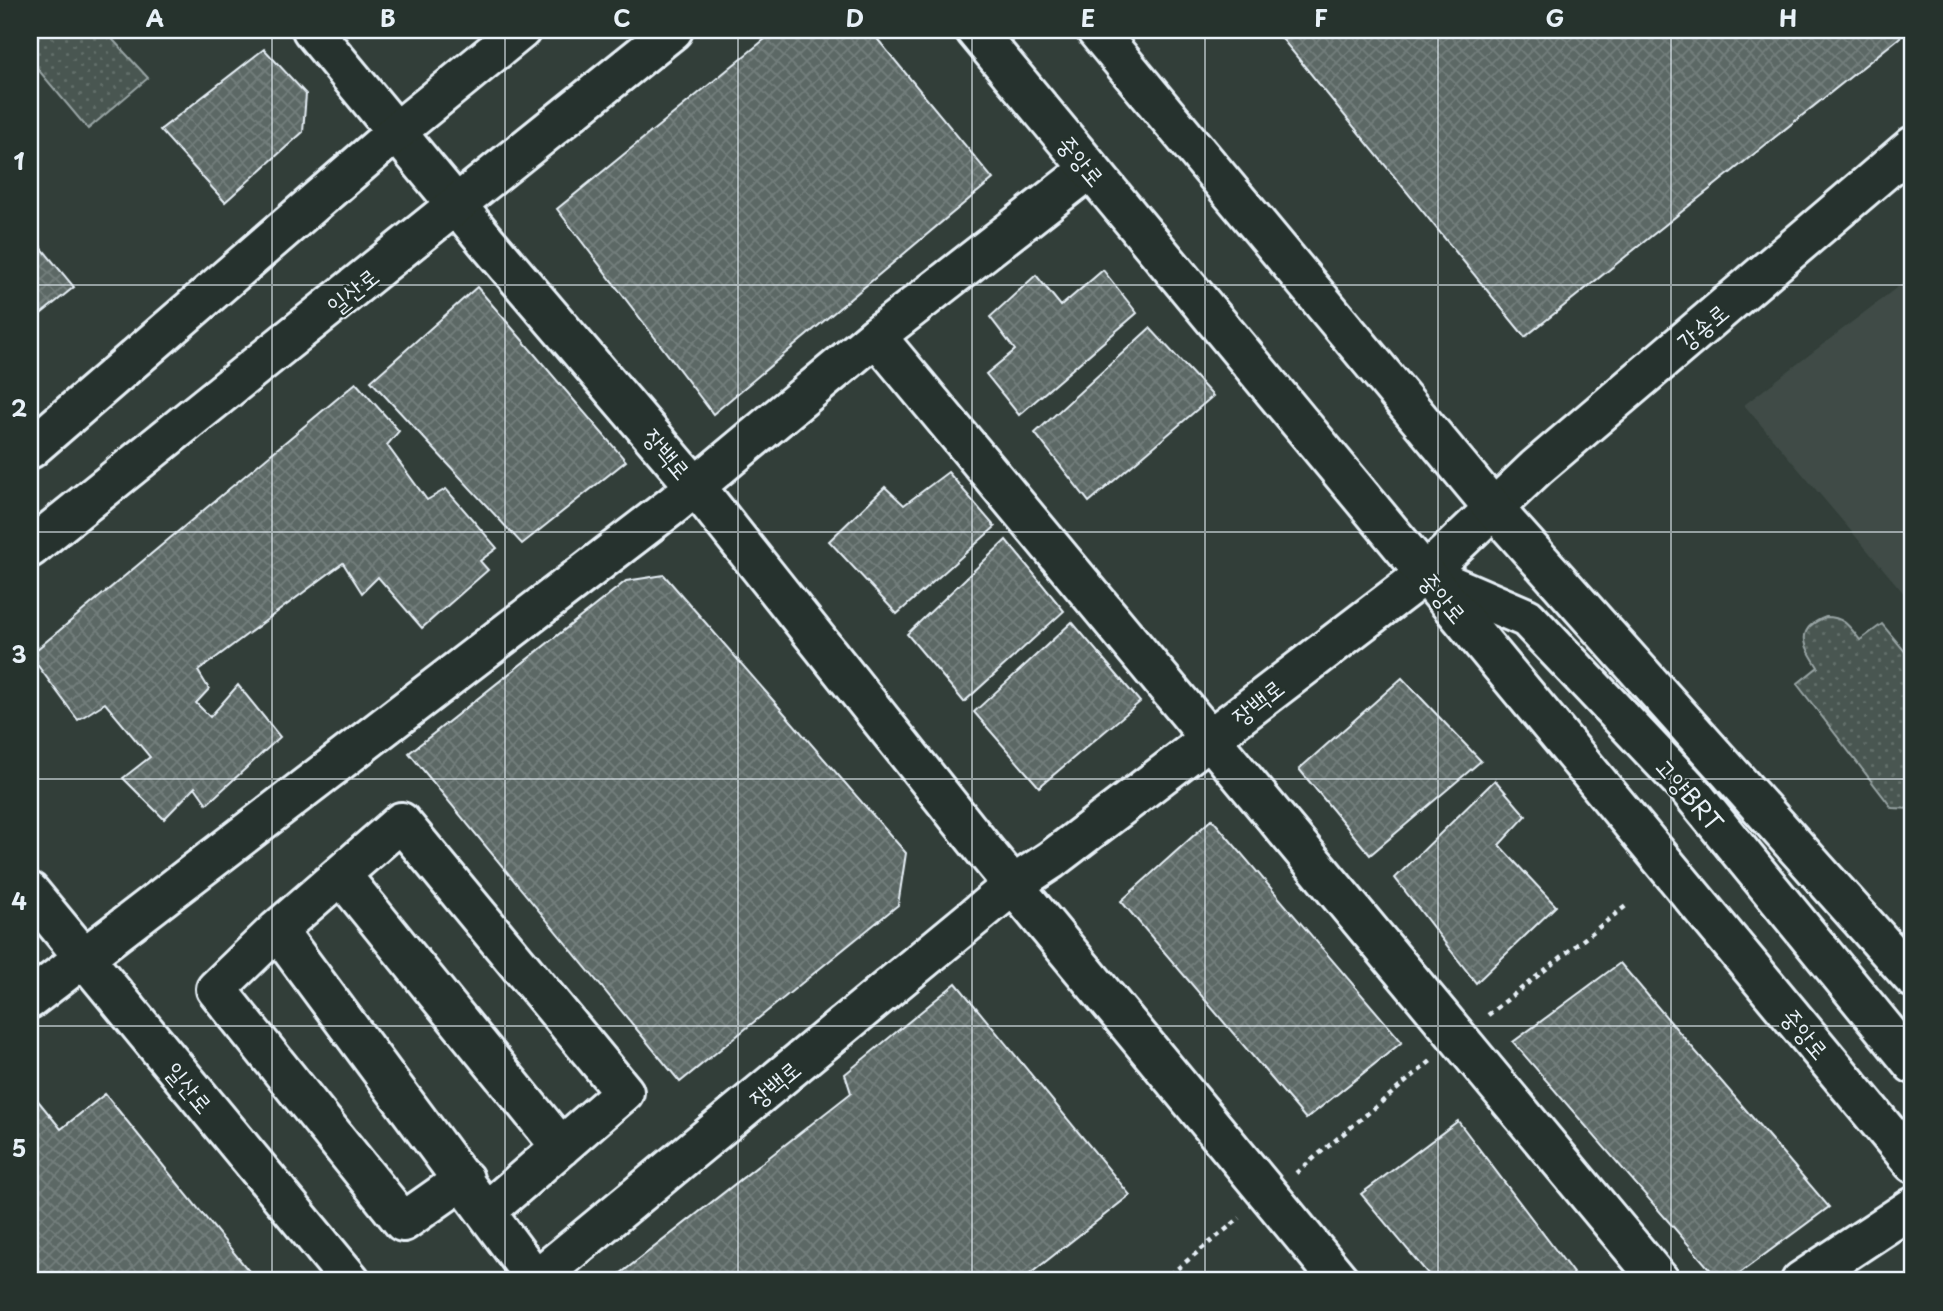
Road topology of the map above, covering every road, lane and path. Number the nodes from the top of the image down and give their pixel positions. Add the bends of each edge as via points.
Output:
1 (312, 30) edge
2 (521, 30) edge
3 (673, 30) edge
4 (975, 30) edge
5 (1096, 30) edge
6 (396, 132) junction
7 (1913, 146) edge
8 (1090, 169) junction
9 (458, 205) junction
10 (876, 336) junction
11 (30, 449) edge
12 (696, 486) junction
13 (1495, 510) junction
14 (30, 548) edge
15 (1425, 574) junction
16 (1212, 738) junction
17 (341, 875) junction
18 (1013, 885) junction
19 (30, 892) edge
20 (1627, 905) dead end
21 (277, 930) junction
22 (83, 956) junction
23 (1911, 977) edge
24 (30, 999) edge
25 (1479, 1023) dead end
26 (1441, 1053) dead end
27 (1913, 1064) edge
28 (561, 1147) junction
29 (1913, 1163) edge
30 (1295, 1173) dead end
31 (464, 1180) junction
32 (1913, 1207) edge
33 (487, 1211) junction
34 (1241, 1217) dead end
35 (351, 1281) edge
36 (535, 1281) edge
37 (1162, 1281) edge
38 (1340, 1281) edge
39 (1660, 1281) edge
40 (1801, 1281) edge

1 - 6 street, 장백로
2 - 6 street
3 - 9 street, 일산로
4 - 8 street, 중앙로
5 - 13 street
6 - 9 street, 장백로
6 - 11 street
7 - 13 street, 강송로 via 1536,468
8 - 10 street
8 - 15 street, 중앙로
9 - 12 street, 장백로
9 - 14 street, 일산로
10 - 12 street
10 - 16 street
12 - 18 street, 장백로
12 - 22 street
13 - 15 street, 장백로
13 - 23 street
15 - 16 street, 장백로
15 - 27 street, 고양BRT via 1527,618 1687,787
15 - 29 street, 중앙로
16 - 18 street, 장백로
16 - 39 street
17 - 21 street
17 - 28 street
17 - 28 street via 401,822 624,1092
18 - 36 street, 장백로
18 - 38 street, 장백로
19 - 22 street, 일산로
20 - 25 path
21 - 31 street
21 - 31 street via 216,989 403,1222
22 - 24 street
22 - 35 street, 일산로
26 - 30 path
28 - 33 street
31 - 33 street
32 - 40 street
33 - 36 street
34 - 37 path

